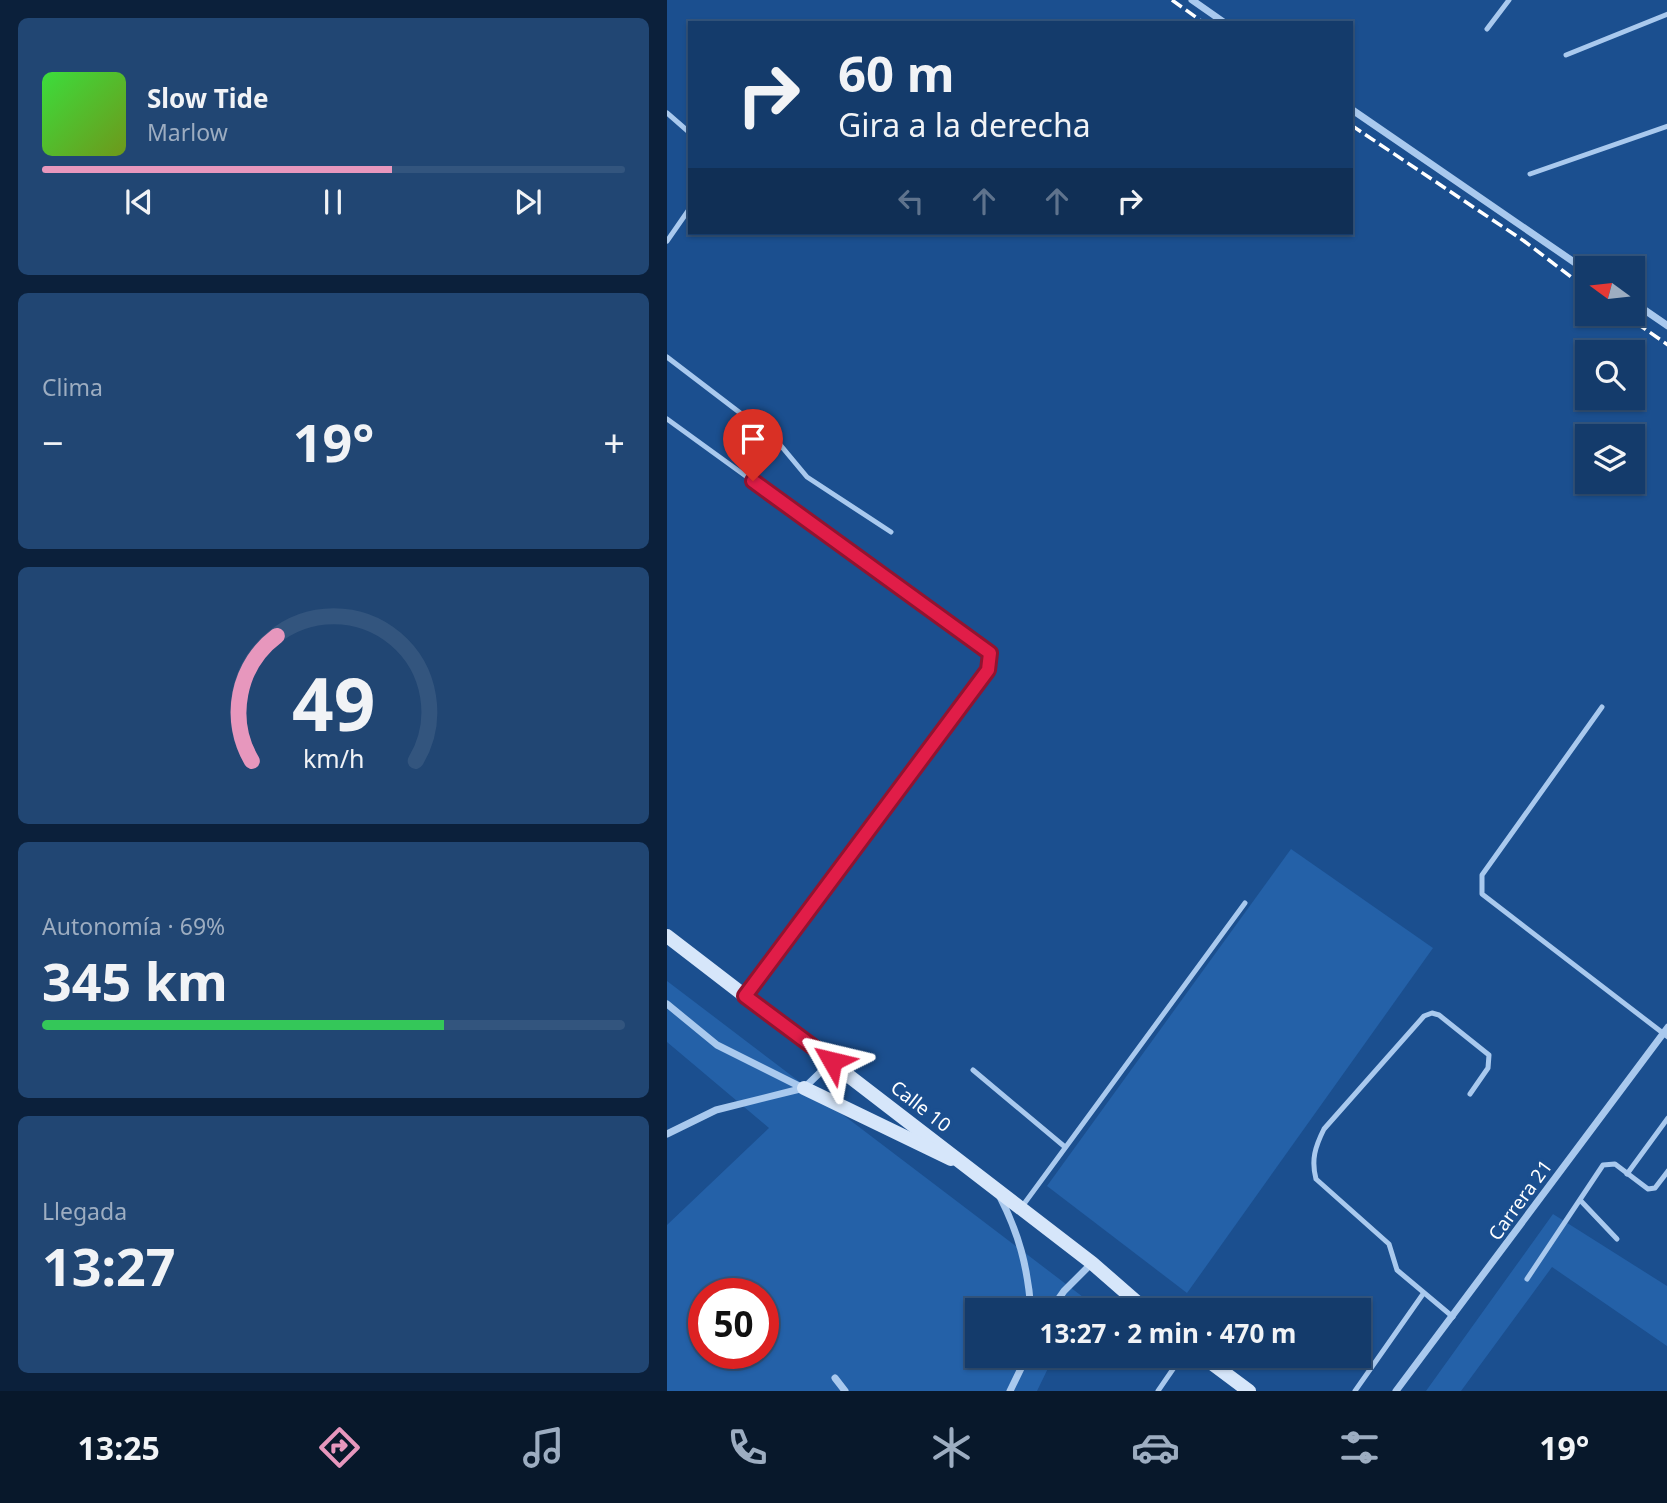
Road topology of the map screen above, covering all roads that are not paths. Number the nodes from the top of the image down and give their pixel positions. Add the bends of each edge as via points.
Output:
1 (1192, 0) edge
2 (1509, 0) edge
3 (1667, 14) edge
4 (1222, 21) edge
5 (1487, 29) dead end
6 (1566, 55) dead end
7 (1353, 110) edge
8 (667, 113) edge
9 (1667, 126) edge
10 (688, 131) edge
11 (1530, 174) dead end
12 (688, 211) edge
13 (667, 241) edge
14 (1575, 263) edge
15 (1645, 310) edge
16 (1667, 326) edge
17 (667, 357) edge
18 (667, 419) edge
19 (891, 532) dead end
20 (1602, 708) dead end
21 (1245, 903) dead end
22 (667, 936) edge
23 (745, 996) junction
24 (667, 1004) edge
25 (1666, 1033) edge
26 (832, 1061) junction
27 (973, 1070) dead end
28 (804, 1088) junction
29 (1470, 1094) dead end
30 (1667, 1118) edge
31 (667, 1134) edge
32 (1065, 1147) junction
33 (969, 1167) junction
34 (1667, 1171) edge
35 (1627, 1174) junction
36 (996, 1190) junction
37 (1580, 1200) junction
38 (1021, 1209) junction
39 (1617, 1239) dead end
40 (1092, 1263) junction
41 (1527, 1279) dead end
42 (1423, 1294) junction
43 (1030, 1298) edge
44 (1059, 1298) edge
45 (1132, 1298) edge
46 (1453, 1317) junction
47 (1022, 1368) edge
48 (1174, 1368) edge
49 (1218, 1368) edge
50 (835, 1378) dead end
51 (845, 1391) edge
52 (1010, 1391) edge
53 (1158, 1391) edge
54 (1249, 1391) edge
55 (1355, 1391) edge
56 (1396, 1391) edge

1 - 4 street
2 - 5 lane
3 - 6 lane
7 - 14 street
8 - 10 lane
9 - 11 lane
12 - 13 lane
15 - 16 street
17 - 19 lane via 777,441 807,477
18 - 23 lane via 990,653 988,670
20 - 25 lane via 1482,875 1480,885 1482,894
21 - 32 lane
22 - 23 main road, Calle 10
23 - 26 main road, Calle 10
24 - 28 street via 717,1045
25 - 46 street, Carrera 21
26 - 28 street
26 - 33 main road, Calle 10
27 - 32 lane
28 - 31 street via 735,1103
28 - 33 main road
29 - 42 lane via 1488,1068 1489,1055 1432,1013 1424,1016 1324,1129 1315,1147 1312,1165 1316,1179 1389,1244 1397,1270
30 - 35 lane
32 - 38 lane
33 - 36 main road, Calle 10
34 - 35 lane via 1655,1188 1648,1189
35 - 37 lane via 1615,1164 1603,1165
36 - 38 main road, Calle 10
36 - 43 street via 1016,1228 1028,1270
37 - 39 lane
37 - 41 lane
38 - 40 main road, Calle 10
40 - 44 street
40 - 45 main road, Calle 10
42 - 46 lane
42 - 55 lane
46 - 56 street, Carrera 21
47 - 52 street
48 - 53 lane
49 - 54 main road
50 - 51 street

